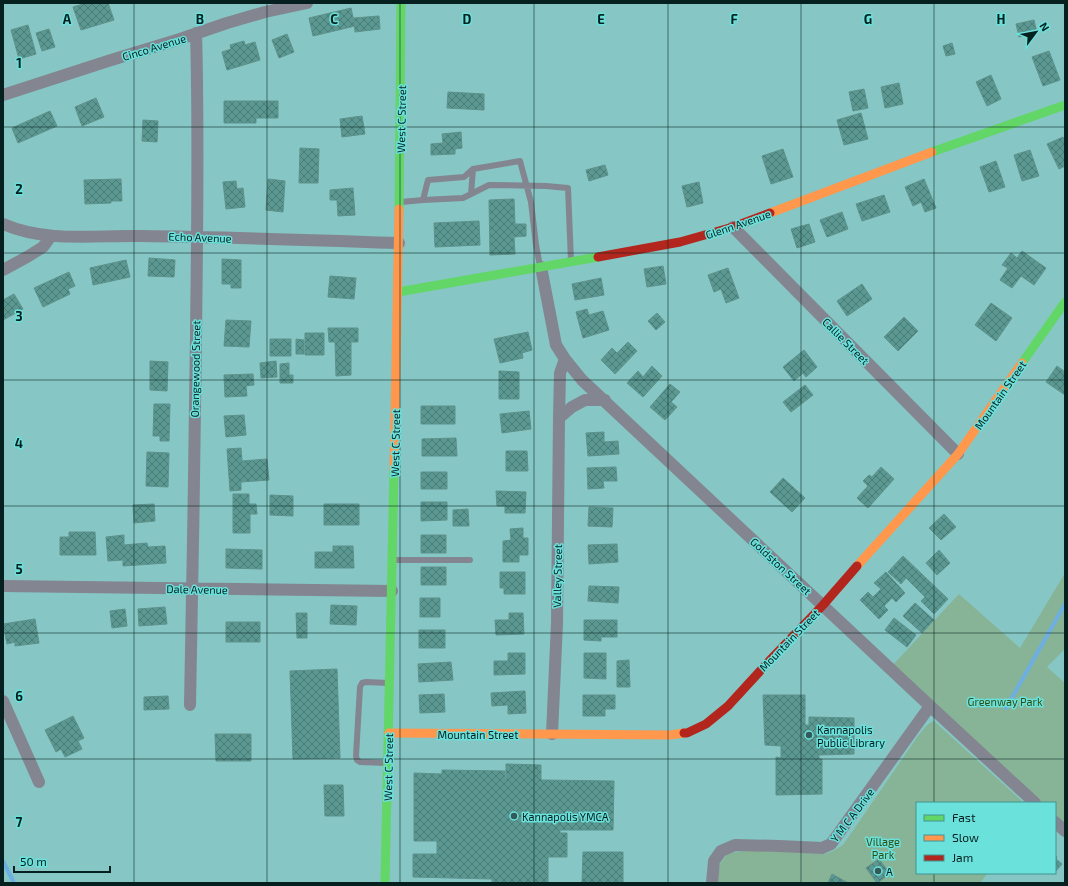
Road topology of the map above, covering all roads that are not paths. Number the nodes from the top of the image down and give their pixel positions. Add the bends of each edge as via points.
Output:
1 (307, 3) edge
2 (401, 3) edge
3 (196, 34) junction
4 (3, 95) edge
5 (1065, 105) edge
6 (473, 169) junction
7 (526, 186) junction
8 (471, 194) junction
9 (424, 200) junction
10 (400, 202) junction
11 (3, 224) edge
12 (733, 227) junction
13 (51, 236) junction
14 (197, 237) junction
15 (399, 243) junction
16 (571, 262) junction
17 (541, 267) junction
18 (3, 270) edge
19 (398, 292) junction
20 (1065, 302) edge
21 (565, 359) junction
22 (604, 400) junction
23 (559, 418) junction
24 (958, 454) junction
25 (392, 560) junction
26 (470, 560) dead end
27 (3, 586) edge
28 (193, 589) junction
29 (392, 591) junction
30 (823, 605) junction
31 (390, 683) junction
32 (3, 701) edge
33 (190, 705) dead end
34 (930, 706) junction
35 (389, 733) junction
36 (552, 734) junction
37 (388, 763) junction
38 (39, 782) dead end
39 (1034, 802) edge
40 (1056, 823) edge
41 (1065, 831) edge
42 (386, 883) edge
43 (712, 883) edge

1 - 3 street, Cinco Avenue via 257,14
2 - 10 street, West C Street
3 - 4 street, Cinco Avenue
3 - 14 street, Orangewood Street
5 - 12 street, Glenn Avenue via 931,152
6 - 7 lane via 520,161
6 - 8 lane
6 - 9 lane via 464,177 428,180
7 - 8 lane via 489,185
7 - 16 lane via 568,188
7 - 17 lane
8 - 9 lane via 462,198
9 - 10 lane
10 - 15 street, West C Street
11 - 13 street, Echo Avenue via 26,232
12 - 16 street, Glenn Avenue via 680,242
12 - 24 street, Callie Street
13 - 14 street, Echo Avenue
13 - 18 street via 43,247
14 - 15 street, Echo Avenue
14 - 28 street, Orangewood Street
15 - 19 street, West C Street
16 - 17 street, Glenn Avenue
17 - 19 street, Glenn Avenue
17 - 21 street via 556,345
19 - 25 street, West C Street
20 - 24 street, Mountain Street
21 - 22 street, Goldston Street via 582,380
21 - 23 street, Valley Street via 560,373
22 - 23 street via 585,400
22 - 30 street, Goldston Street
23 - 36 street, Valley Street via 557,623
24 - 30 street, Mountain Street
25 - 26 lane
25 - 29 street, West C Street
27 - 28 street, Dale Avenue
28 - 29 street, Dale Avenue
28 - 33 street, Orangewood Street
29 - 31 street, West C Street
30 - 34 street, Goldston Street
30 - 36 street, Mountain Street via 728,706 706,724 687,734
31 - 35 street, West C Street
31 - 37 lane via 366,682 360,687 356,756 360,762
32 - 38 street
34 - 39 street, Goldston Street
34 - 43 street, Y M C A Drive via 831,844 822,848 735,845 721,851 714,862
35 - 36 street, Mountain Street
35 - 37 street, West C Street
37 - 42 street, West C Street
40 - 41 street

